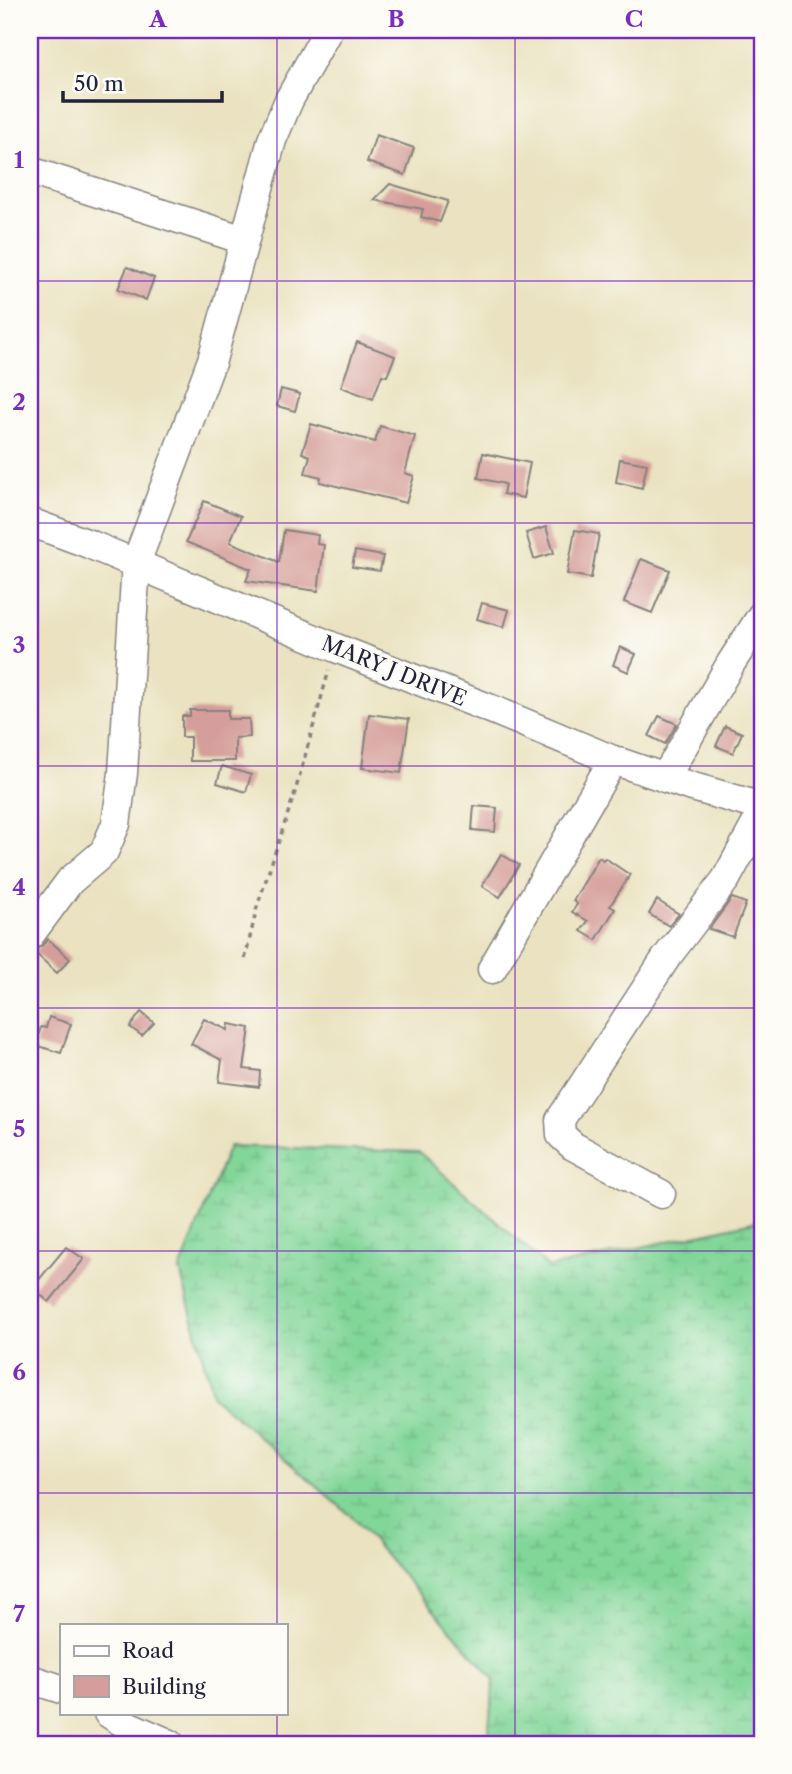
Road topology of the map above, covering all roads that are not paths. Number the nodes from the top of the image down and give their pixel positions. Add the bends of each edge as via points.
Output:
1 (328, 30) edge
2 (30, 171) edge
3 (244, 240) junction
4 (30, 522) edge
5 (136, 563) junction
6 (762, 615) edge
7 (612, 760) junction
8 (665, 778) junction
9 (762, 807) edge
10 (762, 813) edge
11 (30, 935) edge
12 (492, 969) dead end
13 (662, 1194) dead end
14 (30, 1679) edge
15 (60, 1689) edge
16 (110, 1714) edge
17 (170, 1744) edge

1 - 3 street via 272,140
2 - 3 street
3 - 5 street via 212,360
4 - 5 street, MARY J DRIVE
5 - 7 street, MARY J DRIVE
5 - 11 street via 116,824 104,852 69,881
6 - 8 street
7 - 8 street, MARY J DRIVE
7 - 12 street
8 - 9 street, MARY J DRIVE
10 - 13 street via 726,878 666,958 560,1120 561,1135 573,1146
14 - 15 street
16 - 17 street

